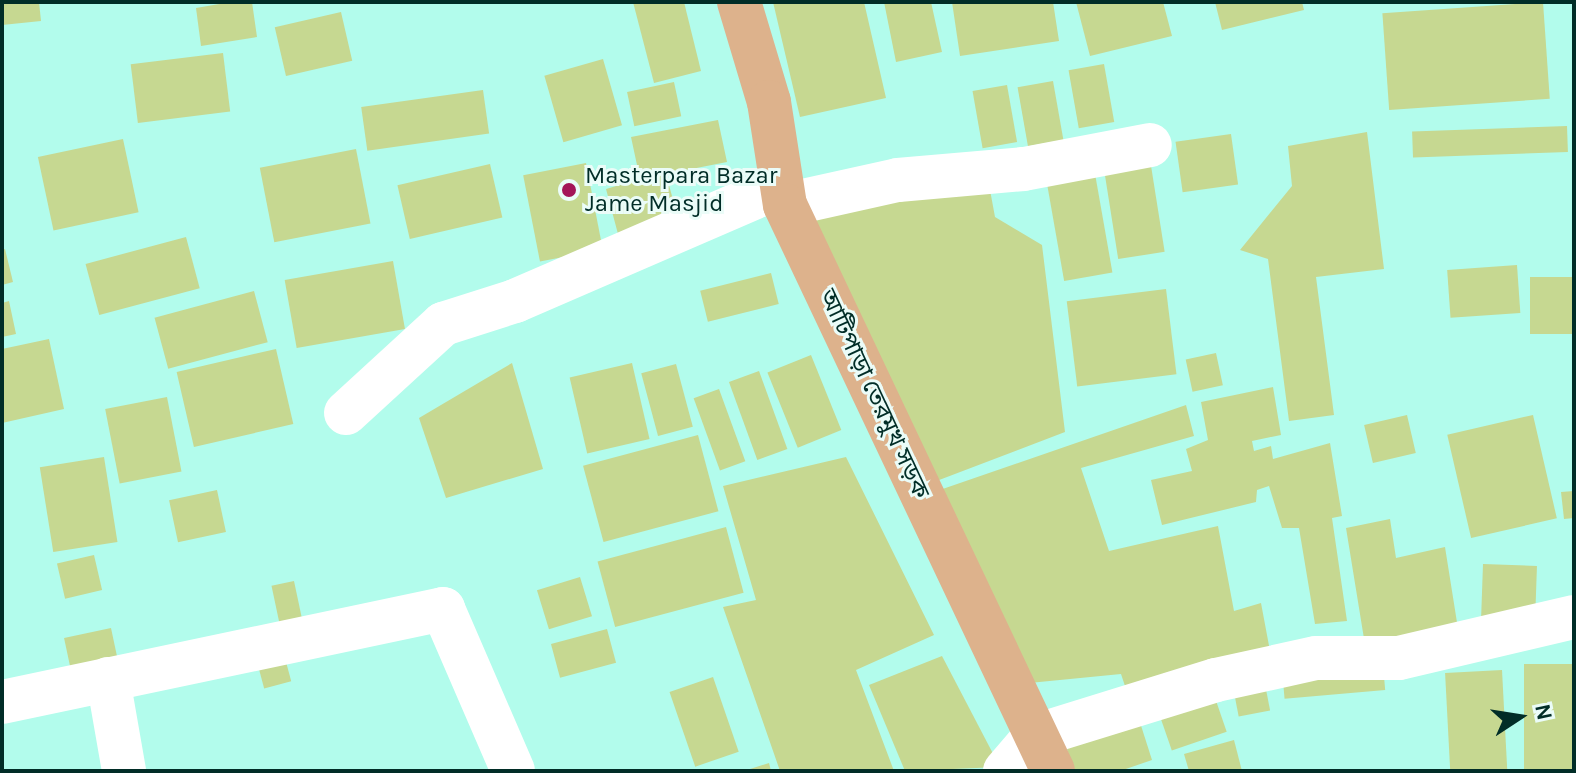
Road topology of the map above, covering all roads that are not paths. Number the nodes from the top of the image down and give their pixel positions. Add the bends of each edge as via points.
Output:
1 (739, 2) edge
2 (1150, 145) dead end
3 (783, 195) junction
4 (346, 413) dead end
5 (1574, 617) edge
6 (108, 679) junction
7 (2, 702) edge
8 (1044, 753) edge
9 (124, 771) edge
10 (513, 771) edge
11 (1005, 771) edge

1 - 3 main road, আটিপাড়া তেরমুখ সড়ক via 769,102
2 - 3 street via 1024,169
3 - 4 street via 515,301 443,324
3 - 8 main road, আটিপাড়া তেরমুখ সড়ক
5 - 8 street via 1399,658 1316,658 1216,680
6 - 7 street
6 - 9 street
6 - 10 street via 443,609
8 - 11 street

